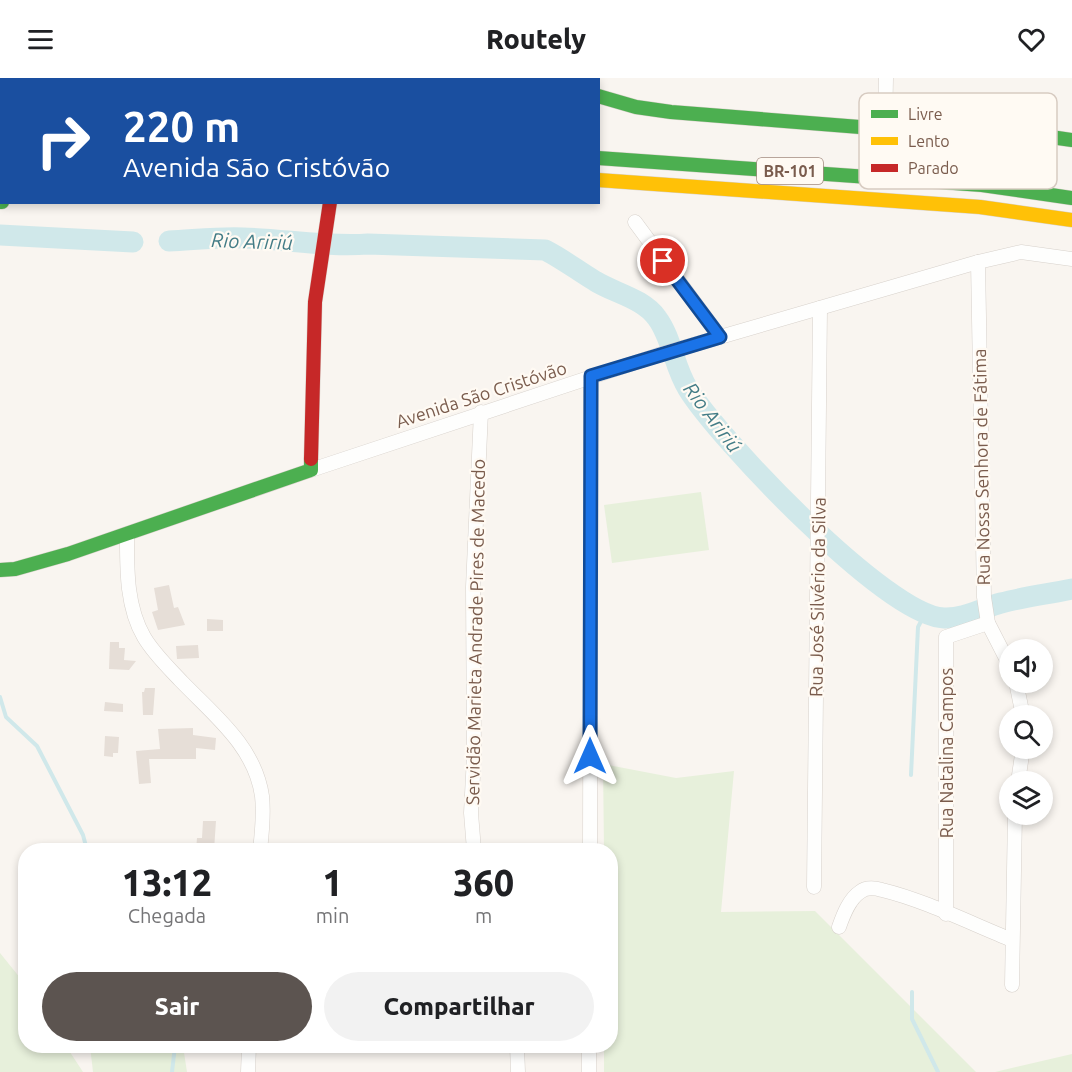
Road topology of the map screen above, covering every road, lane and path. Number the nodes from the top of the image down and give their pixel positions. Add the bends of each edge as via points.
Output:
1 (886, 78) edge
2 (886, 93) edge
3 (600, 97) edge
4 (859, 126) edge
5 (1057, 138) edge
6 (1072, 140) edge
7 (653, 147) dead end
8 (600, 158) edge
9 (751, 169) junction
10 (859, 176) edge
11 (600, 180) edge
12 (1010, 189) edge
13 (1072, 198) edge
14 (330, 204) edge
15 (1072, 220) edge
16 (635, 222) dead end
17 (1072, 259) edge
18 (978, 262) junction
19 (820, 308) junction
20 (720, 337) junction
21 (591, 376) junction
22 (481, 412) junction
23 (311, 470) junction
24 (127, 534) junction
25 (0, 570) edge
26 (987, 619) junction
27 (999, 644) edge
28 (1015, 825) edge
29 (261, 843) edge
30 (473, 843) edge
31 (590, 843) edge
32 (814, 887) dead end
33 (946, 914) junction
34 (839, 927) dead end
35 (1012, 940) junction
36 (1012, 985) dead end
37 (249, 1053) edge
38 (517, 1053) edge
39 (589, 1053) edge
40 (248, 1072) edge
41 (518, 1072) edge
42 (589, 1072) edge

1 - 2 street
3 - 4 main road via 670,112
5 - 6 main road
7 - 9 main road
8 - 9 main road, BR-101
9 - 10 main road, BR-101
11 - 15 main road, BR-101 via 980,207
12 - 13 main road, BR-101
14 - 23 main road via 313,328
16 - 20 street
17 - 18 street, Avenida São Cristóvão via 1022,252
18 - 19 street, Avenida São Cristóvão
18 - 26 street, Rua Nossa Senhora de Fátima
19 - 20 street, Avenida São Cristóvão
19 - 32 street, Rua José Silvério da Silva
20 - 21 street, Avenida São Cristóvão
21 - 22 street, Avenida São Cristóvão
21 - 31 street
22 - 23 street, Avenida São Cristóvão
22 - 30 street, Servidão Marieta Andrade Pires de Macedo via 473,588
23 - 24 main road, Avenida São Cristóvão
24 - 25 main road, Avenida São Cristóvão via 43,562
24 - 29 street via 129,588 143,636 234,736 252,762 262,797
26 - 27 street, Rua Nossa Senhora de Fátima
26 - 33 street, Rua Natalina Campos via 946,637
28 - 35 street
33 - 34 street via 882,890 867,889 850,903
33 - 35 street
35 - 36 street
37 - 40 street
38 - 41 street
39 - 42 street

